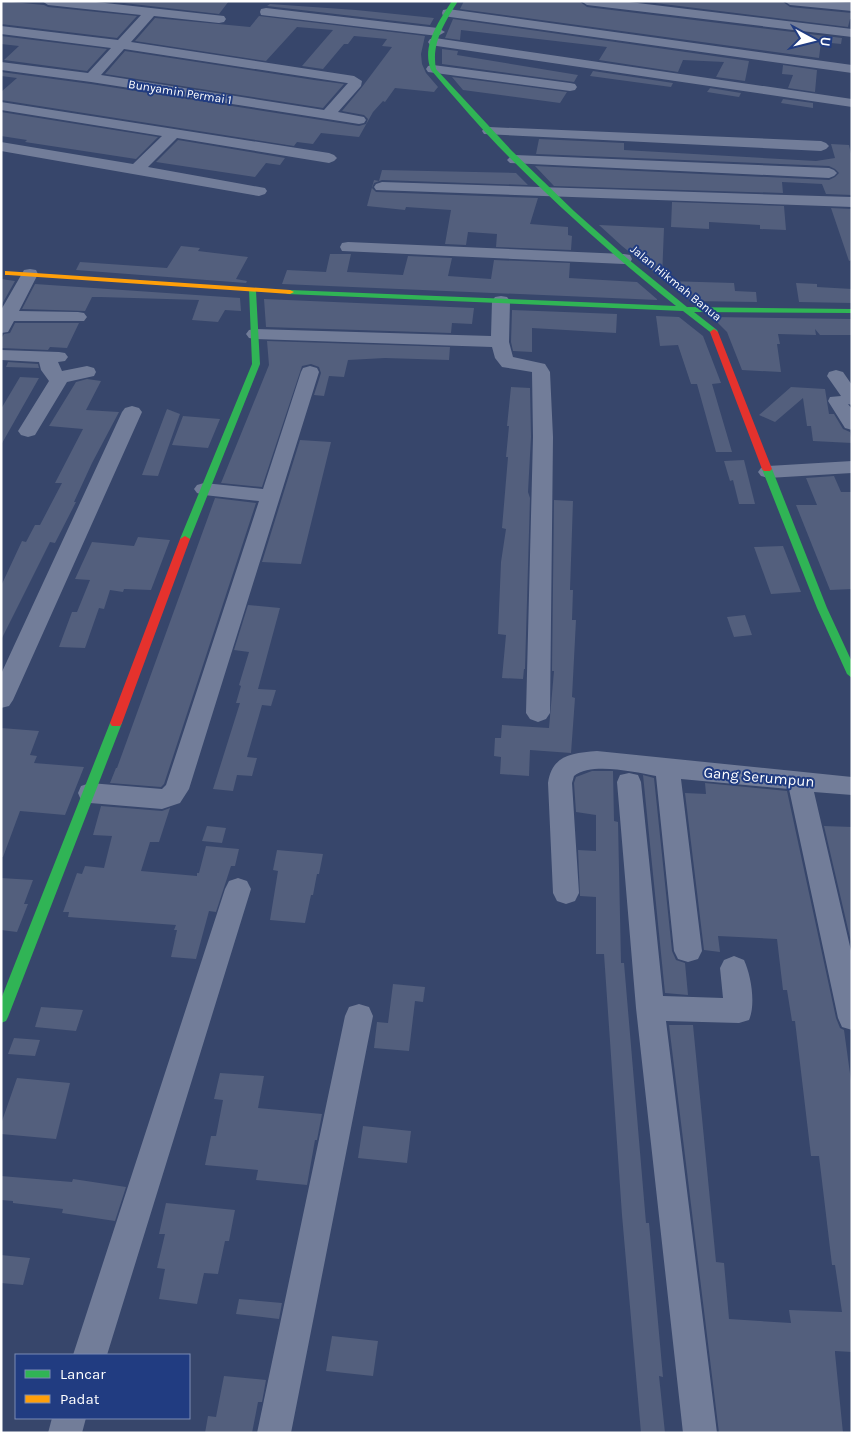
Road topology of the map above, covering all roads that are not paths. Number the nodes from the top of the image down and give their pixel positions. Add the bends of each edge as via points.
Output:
1 (48, 1) edge
2 (587, 1) edge
3 (790, 1) edge
4 (451, 7) edge
5 (852, 7) edge
6 (151, 12) junction
7 (266, 12) dead end
8 (219, 19) dead end
9 (1, 30) edge
10 (852, 33) edge
11 (437, 37) junction
12 (122, 45) junction
13 (1, 66) edge
14 (433, 69) junction
15 (852, 69) edge
16 (91, 78) junction
17 (570, 87) dead end
18 (852, 103) edge
19 (1, 106) edge
20 (328, 115) junction
21 (359, 120) dead end
22 (489, 131) junction
23 (174, 133) junction
24 (1, 146) edge
25 (821, 146) dead end
26 (329, 158) dead end
27 (515, 160) junction
28 (136, 170) junction
29 (829, 173) dead end
30 (382, 187) dead end
31 (259, 191) dead end
32 (548, 192) junction
33 (852, 202) edge
34 (348, 248) dead end
35 (624, 259) junction
36 (8, 273) dead end
37 (30, 274) junction
38 (252, 291) junction
39 (501, 301) junction
40 (686, 309) junction
41 (852, 311) edge
42 (78, 317) dead end
43 (3, 321) edge
44 (254, 334) junction
45 (500, 342) junction
46 (1, 355) edge
47 (87, 372) dead end
48 (310, 372) dead end
49 (836, 376) dead end
50 (57, 378) junction
51 (844, 400) edge
52 (132, 412) dead end
53 (852, 424) edge
54 (28, 431) dead end
55 (852, 467) edge
56 (768, 472) junction
57 (204, 488) junction
58 (271, 496) junction
59 (852, 674) edge
60 (1, 700) edge
61 (538, 713) dead end
62 (667, 768) junction
63 (629, 782) dead end
64 (852, 786) edge
65 (801, 789) dead end
66 (90, 793) junction
67 (238, 889) dead end
68 (566, 894) dead end
69 (688, 950) dead end
70 (12, 965) edge
71 (734, 968) dead end
72 (650, 1008) junction
73 (851, 1011) edge
74 (359, 1016) dead end
75 (1, 1017) edge
76 (90, 1354) edge
77 (69, 1419) edge
78 (65, 1433) edge
79 (274, 1433) edge
80 (700, 1433) edge

1 - 6 street
2 - 10 street
3 - 5 street
4 - 11 street
4 - 15 street
6 - 8 street
6 - 12 street
7 - 11 street
9 - 12 street
11 - 14 street via 429,60
11 - 18 street
12 - 16 street
12 - 20 street via 355,81
13 - 16 street, Bunyamin Permai 1
14 - 17 street
14 - 22 street, Jalan Hikmah Banua
16 - 20 street, Bunyamin Permai 1
19 - 23 street
20 - 21 street, Bunyamin Permai 1
22 - 25 street
22 - 27 street, Jalan Hikmah Banua
23 - 26 street
23 - 28 street
24 - 28 street
27 - 29 street
27 - 32 street, Jalan Hikmah Banua
28 - 31 street
30 - 32 street
32 - 33 street
32 - 35 street, Jalan Hikmah Banua
34 - 35 street
35 - 40 street, Jalan Hikmah Banua
36 - 37 street
37 - 38 street
37 - 43 street
38 - 39 street
38 - 44 street
39 - 40 street
39 - 45 street
40 - 41 street
40 - 56 street, Jalan Hikmah Banua via 716,333
42 - 43 street
44 - 45 street
44 - 57 street via 256,359
45 - 61 street via 508,363 538,368 541,372 543,437
46 - 50 street via 53,356 50,370
47 - 50 street
48 - 58 street
49 - 51 street
50 - 54 street
51 - 53 street
52 - 60 street
55 - 56 street
56 - 59 street, Jalan Hikmah Banua
57 - 58 street
57 - 66 street
58 - 66 street via 177,789 162,799
62 - 64 street, Gang Serumpun
62 - 68 street, Gang Serumpun via 588,760 572,764 562,771
62 - 69 street
63 - 72 street
65 - 73 street
66 - 70 street
67 - 76 street
70 - 75 street
71 - 72 street via 739,1011
72 - 80 street
74 - 79 street
77 - 78 street

